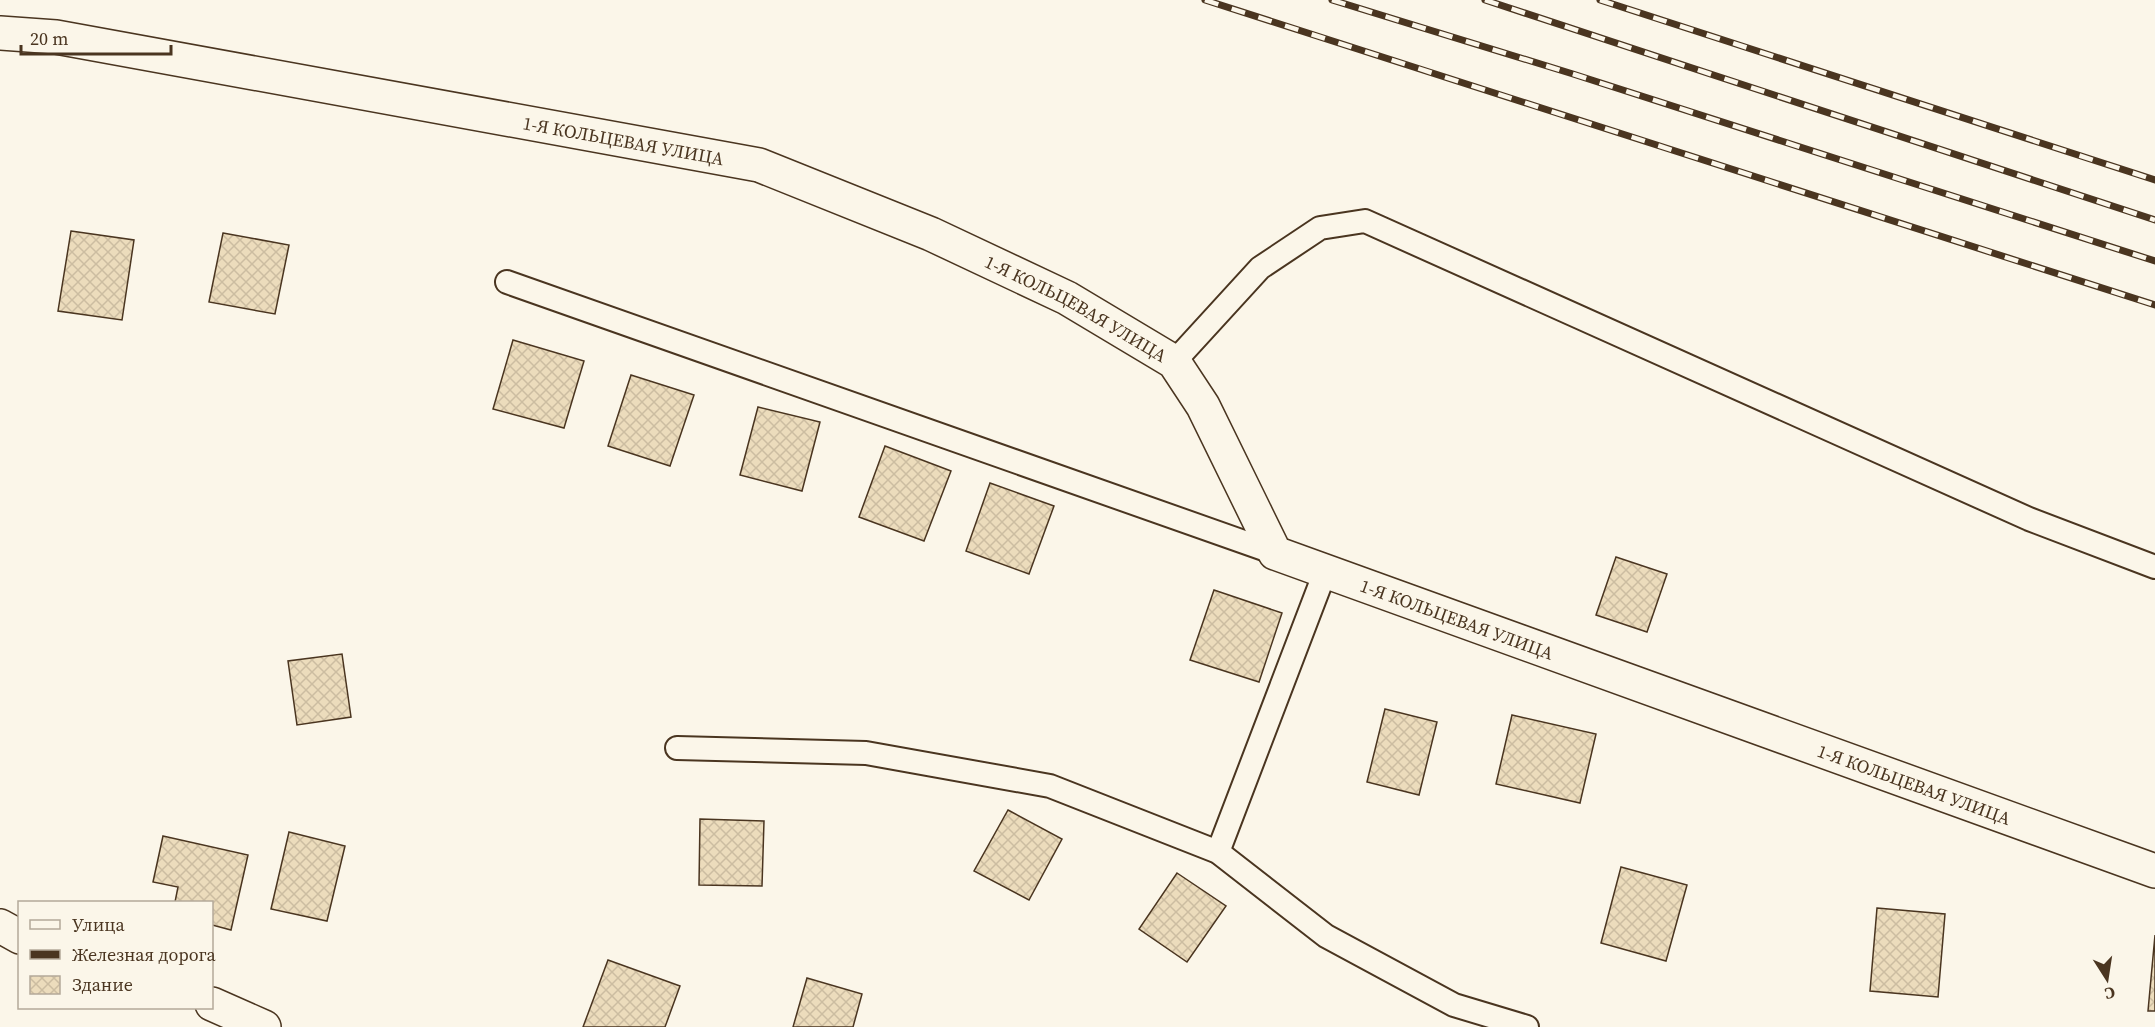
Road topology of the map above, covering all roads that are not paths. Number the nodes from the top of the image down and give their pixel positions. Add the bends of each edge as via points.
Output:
1 (0, 33) edge
2 (507, 282) dead end
3 (1174, 362) junction
4 (1275, 554) junction
5 (2155, 567) edge
6 (1325, 572) junction
7 (677, 748) dead end
8 (1218, 852) junction
9 (2155, 871) edge
10 (0, 926) edge
11 (18, 936) edge
12 (213, 1004) edge
13 (264, 1027) edge
14 (1527, 1027) edge

1 - 3 street, 1-Я КОЛЬЦЕВАЯ УЛИЦА via 56,37 759,165 931,234 1067,298
2 - 4 lane
3 - 4 street, 1-Я КОЛЬЦЕВАЯ УЛИЦА via 1203,406
3 - 5 lane via 1260,268 1320,228 1365,221 2029,519
4 - 6 street, 1-Я КОЛЬЦЕВАЯ УЛИЦА
6 - 8 lane
6 - 9 street, 1-Я КОЛЬЦЕВАЯ УЛИЦА
7 - 8 lane via 866,753 1050,786
8 - 14 lane via 1326,936 1454,1005
10 - 11 street
12 - 13 street

